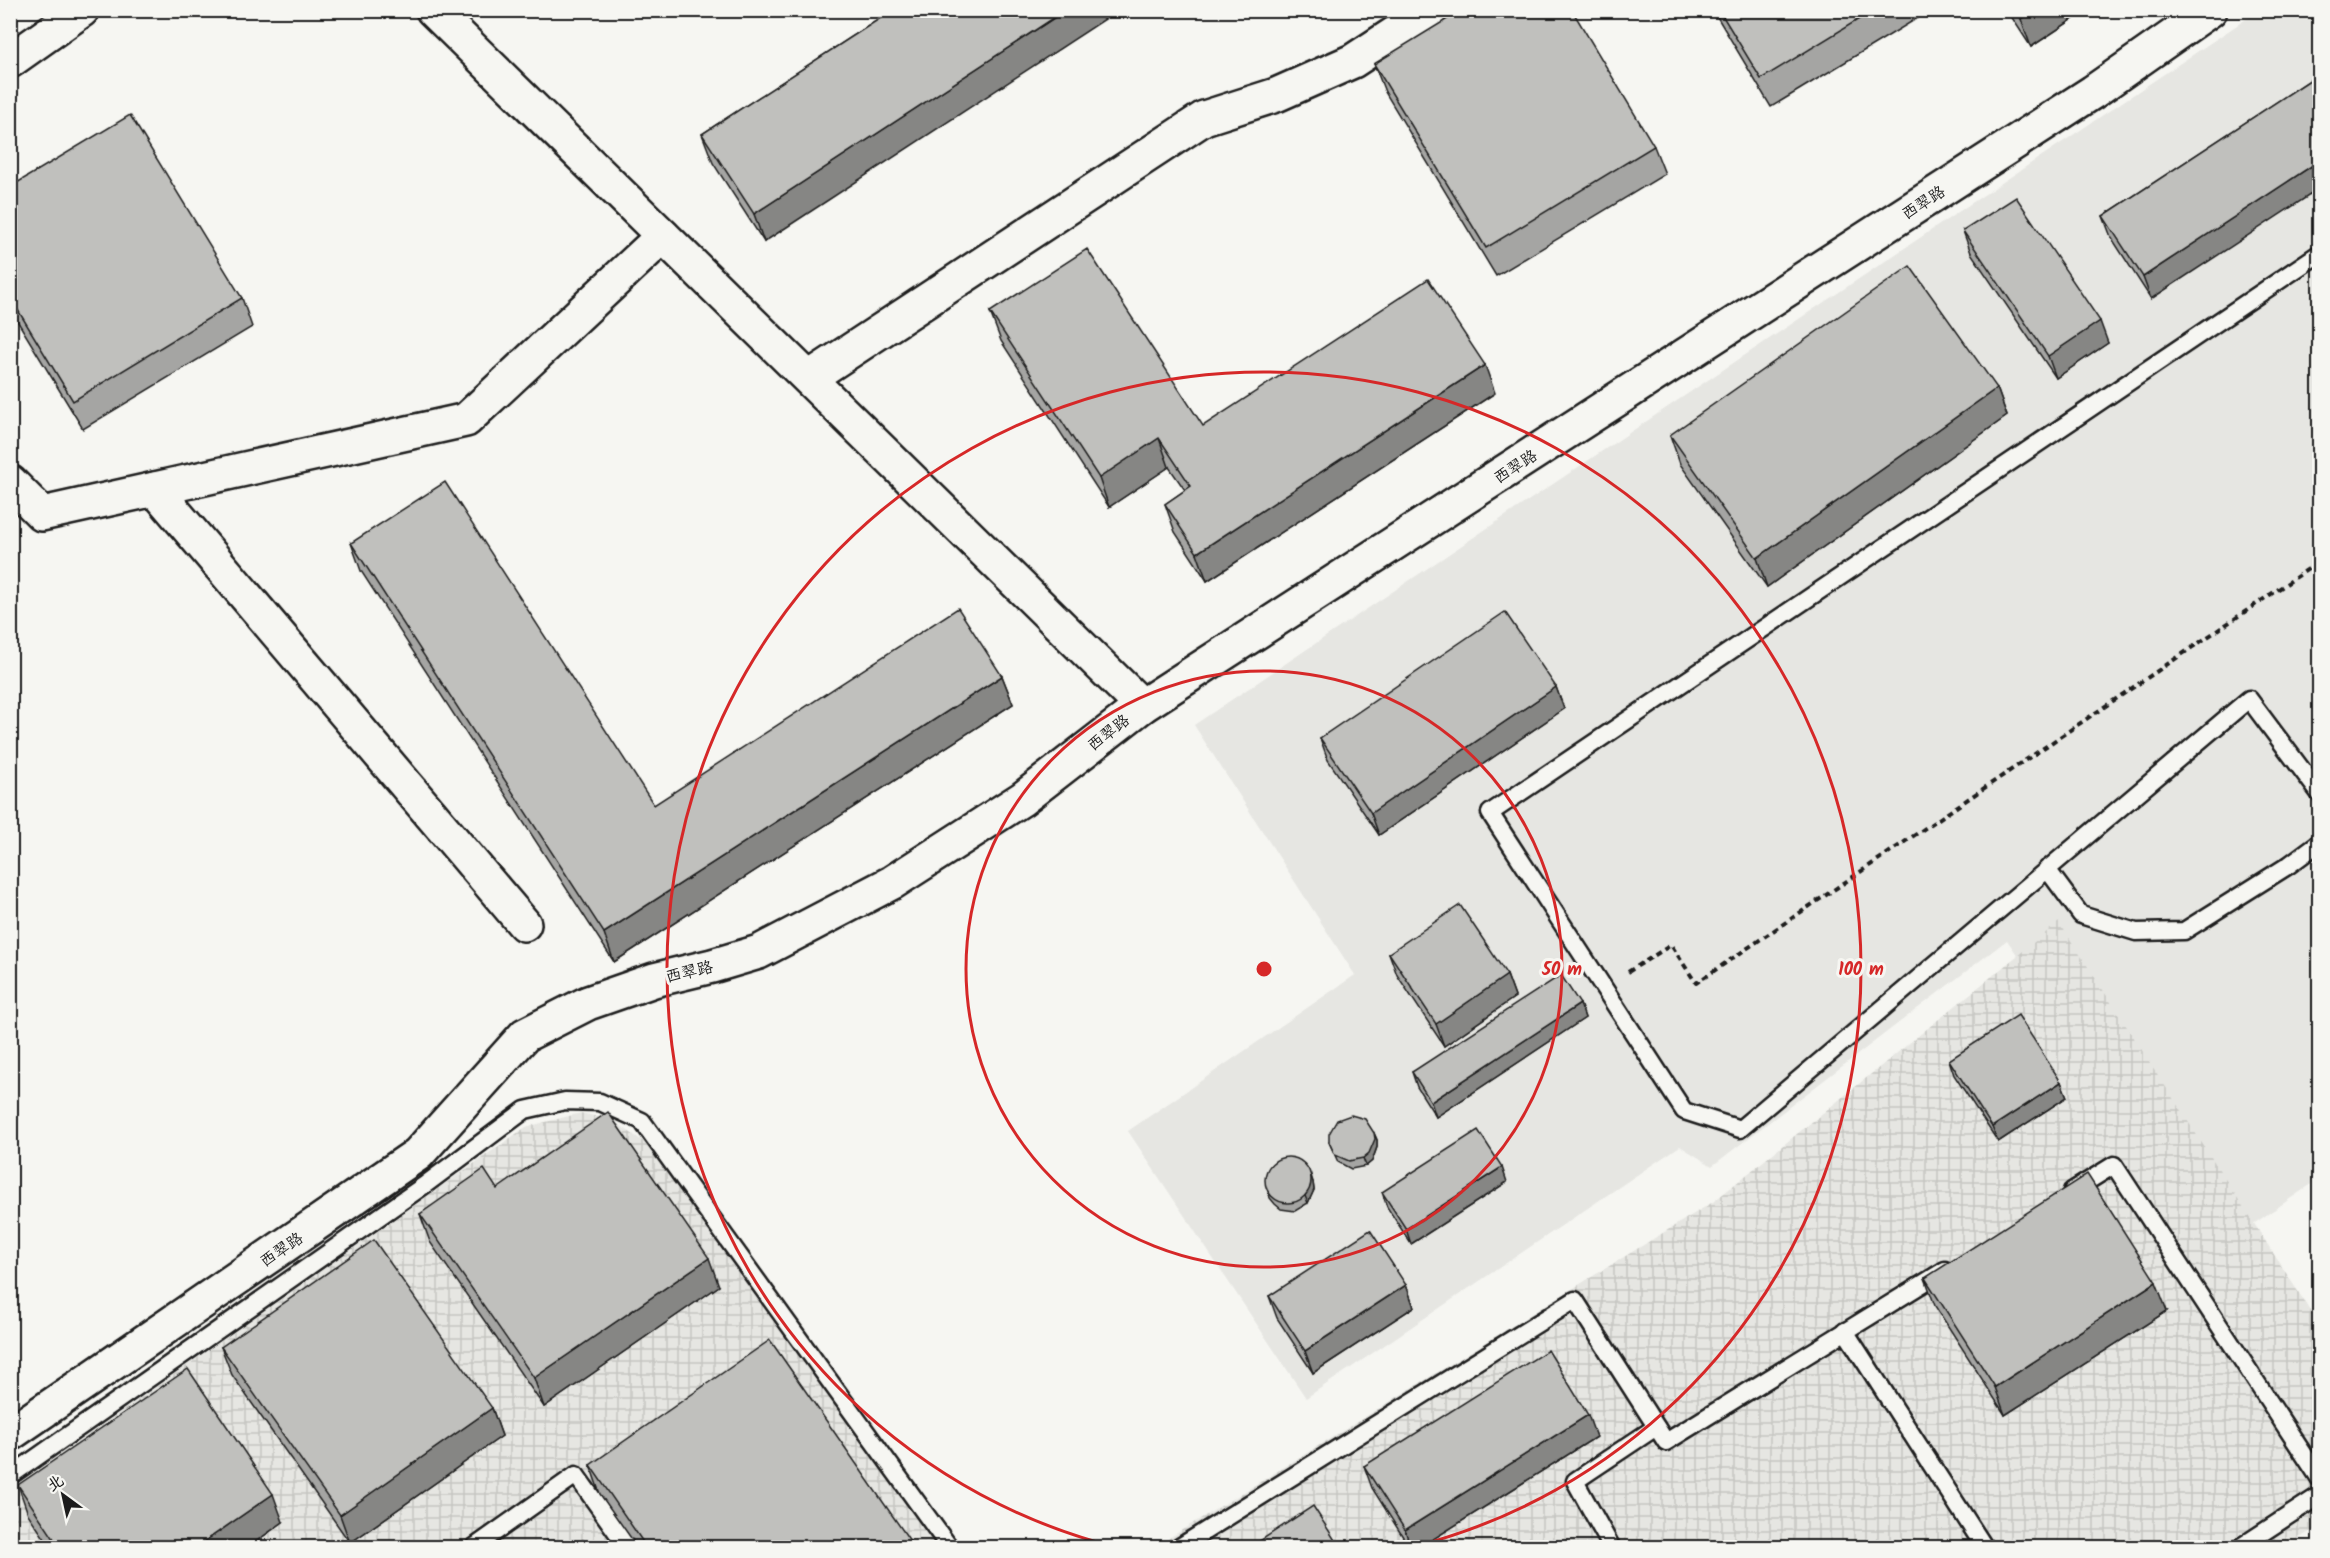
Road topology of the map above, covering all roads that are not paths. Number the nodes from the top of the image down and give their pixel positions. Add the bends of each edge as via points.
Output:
1 (82, 10) edge
2 (433, 10) edge
3 (1431, 10) edge
4 (2210, 10) edge
5 (10, 61) edge
6 (663, 236) junction
7 (2319, 253) edge
8 (809, 378) junction
9 (10, 482) edge
10 (155, 489) junction
11 (1142, 706) junction
12 (2319, 794) edge
13 (2319, 842) edge
14 (2047, 869) junction
15 (524, 924) dead end
16 (2055, 1202) edge
17 (1955, 1263) edge
18 (1845, 1331) junction
19 (1656, 1427) junction
20 (10, 1434) edge
21 (10, 1476) edge
22 (2319, 1479) edge
23 (2319, 1495) edge
24 (473, 1548) edge
25 (628, 1548) edge
26 (950, 1548) edge
27 (1178, 1548) edge
28 (1612, 1548) edge
29 (1985, 1548) edge
30 (2239, 1548) edge

1 - 5 street
2 - 6 street
3 - 8 street via 1353,61 1276,95 1204,118
4 - 11 street, 西翠路 via 2092,92
6 - 8 street
6 - 10 street via 466,420
7 - 14 lane via 1490,813 1684,1111 1740,1129
8 - 11 street
9 - 10 street via 42,514
10 - 15 street
11 - 20 street, 西翠路 via 1022,798 893,882 759,952 654,980 588,1003 525,1035 418,1154
12 - 14 lane via 2249,699
13 - 14 lane via 2184,931 2136,932 2081,915
16 - 22 lane via 2114,1165
17 - 18 lane
18 - 19 lane via 1666,1442
18 - 29 lane
19 - 27 lane via 1575,1300
19 - 28 lane via 1575,1481
21 - 26 lane via 417,1191 525,1110 565,1101 600,1102 642,1121
23 - 30 lane
24 - 25 lane via 576,1474

